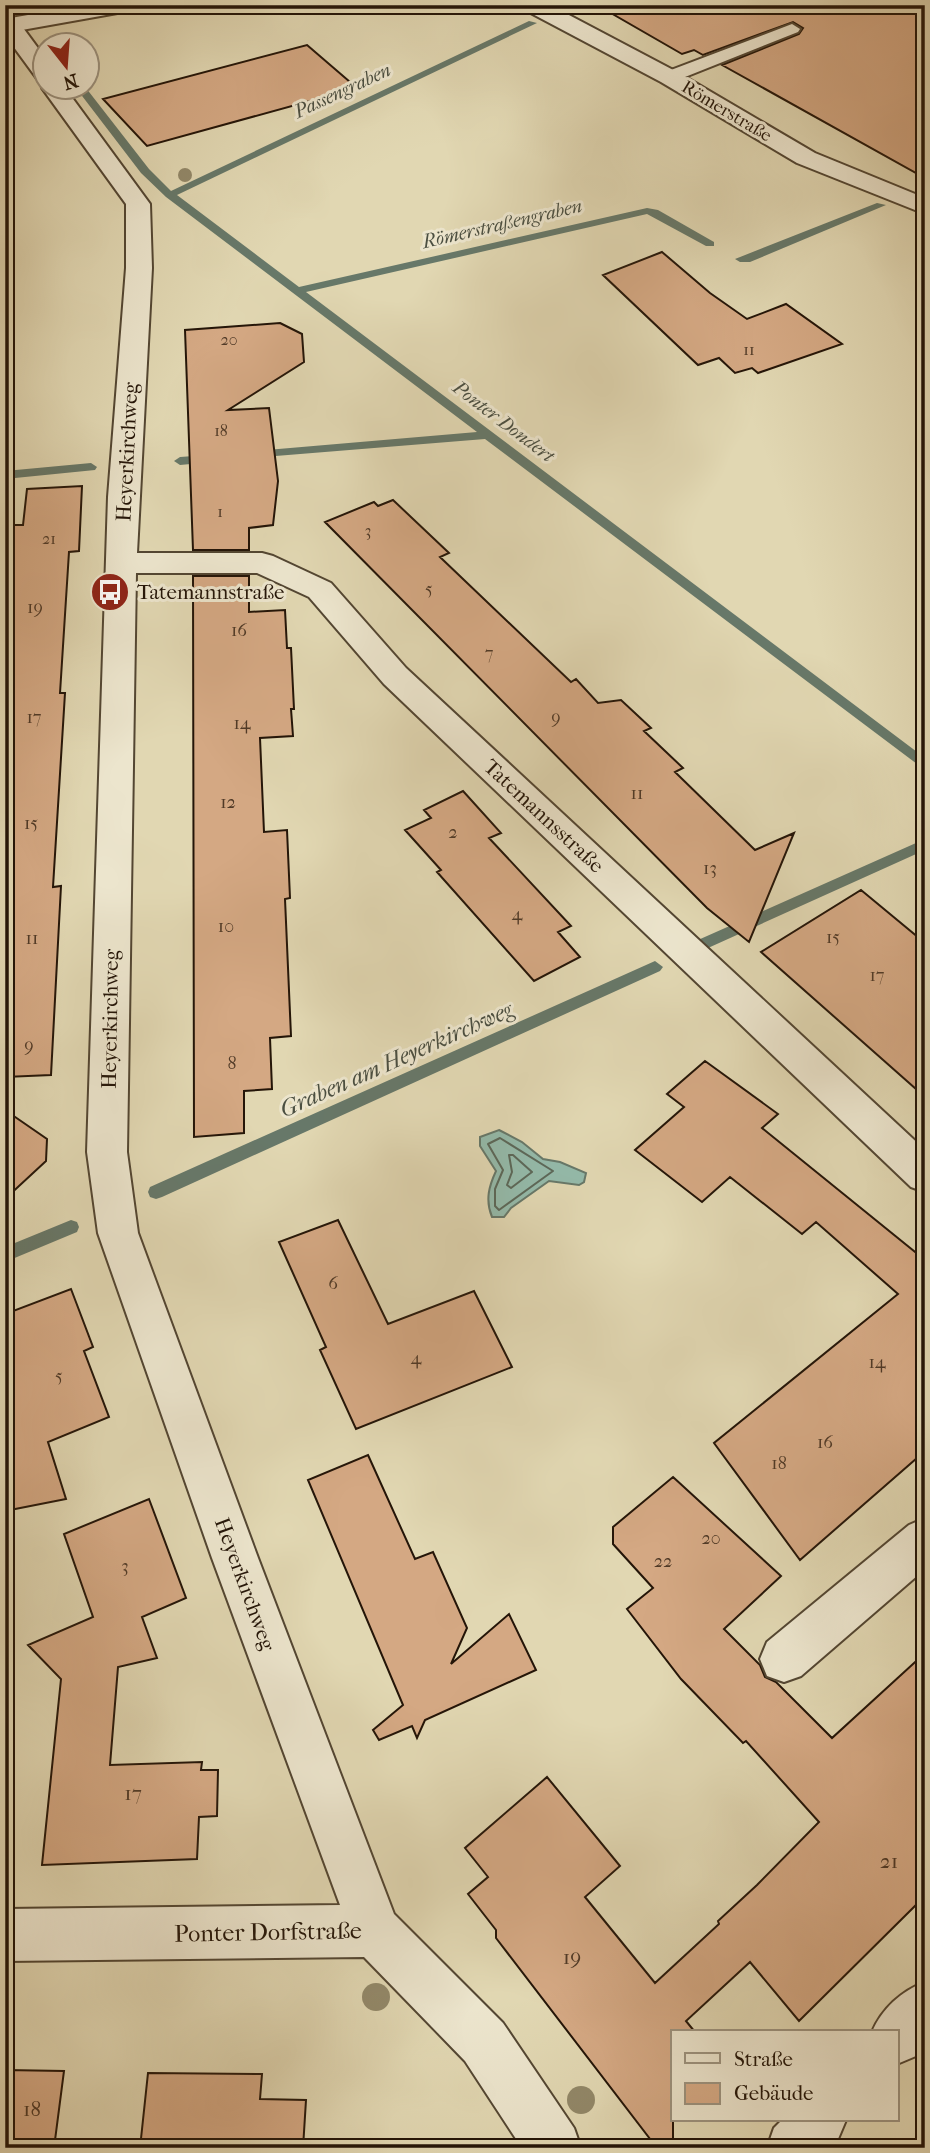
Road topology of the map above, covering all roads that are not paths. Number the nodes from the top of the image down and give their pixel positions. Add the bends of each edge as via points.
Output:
1 (123, 5) edge
2 (533, 5) edge
3 (7, 26) edge
4 (792, 29) dead end
5 (32, 57) edge
6 (669, 77) junction
7 (64, 102) edge
8 (925, 207) edge
9 (122, 562) junction
10 (925, 1175) edge
11 (925, 1540) edge
12 (783, 1659) dead end
13 (375, 1931) junction
14 (5, 1935) edge
15 (925, 2007) edge
16 (898, 2036) edge
17 (818, 2122) edge
18 (554, 2148) edge
19 (793, 2148) edge

1 - 3 street
2 - 6 street, Römerstraße
3 - 5 street
4 - 6 lane
6 - 8 street, Römerstraße via 806,158
7 - 9 street, Heyerkirchweg via 138,204 139,268
9 - 10 street, Tatemannsstraße via 262,563 320,590 395,676
9 - 13 street, Heyerkirchweg via 107,1152 118,1233
11 - 12 street
13 - 14 street, Ponter Dorfstraße
13 - 18 street, Ponter Dorfstraße via 484,2042
15 - 16 street
17 - 19 street

